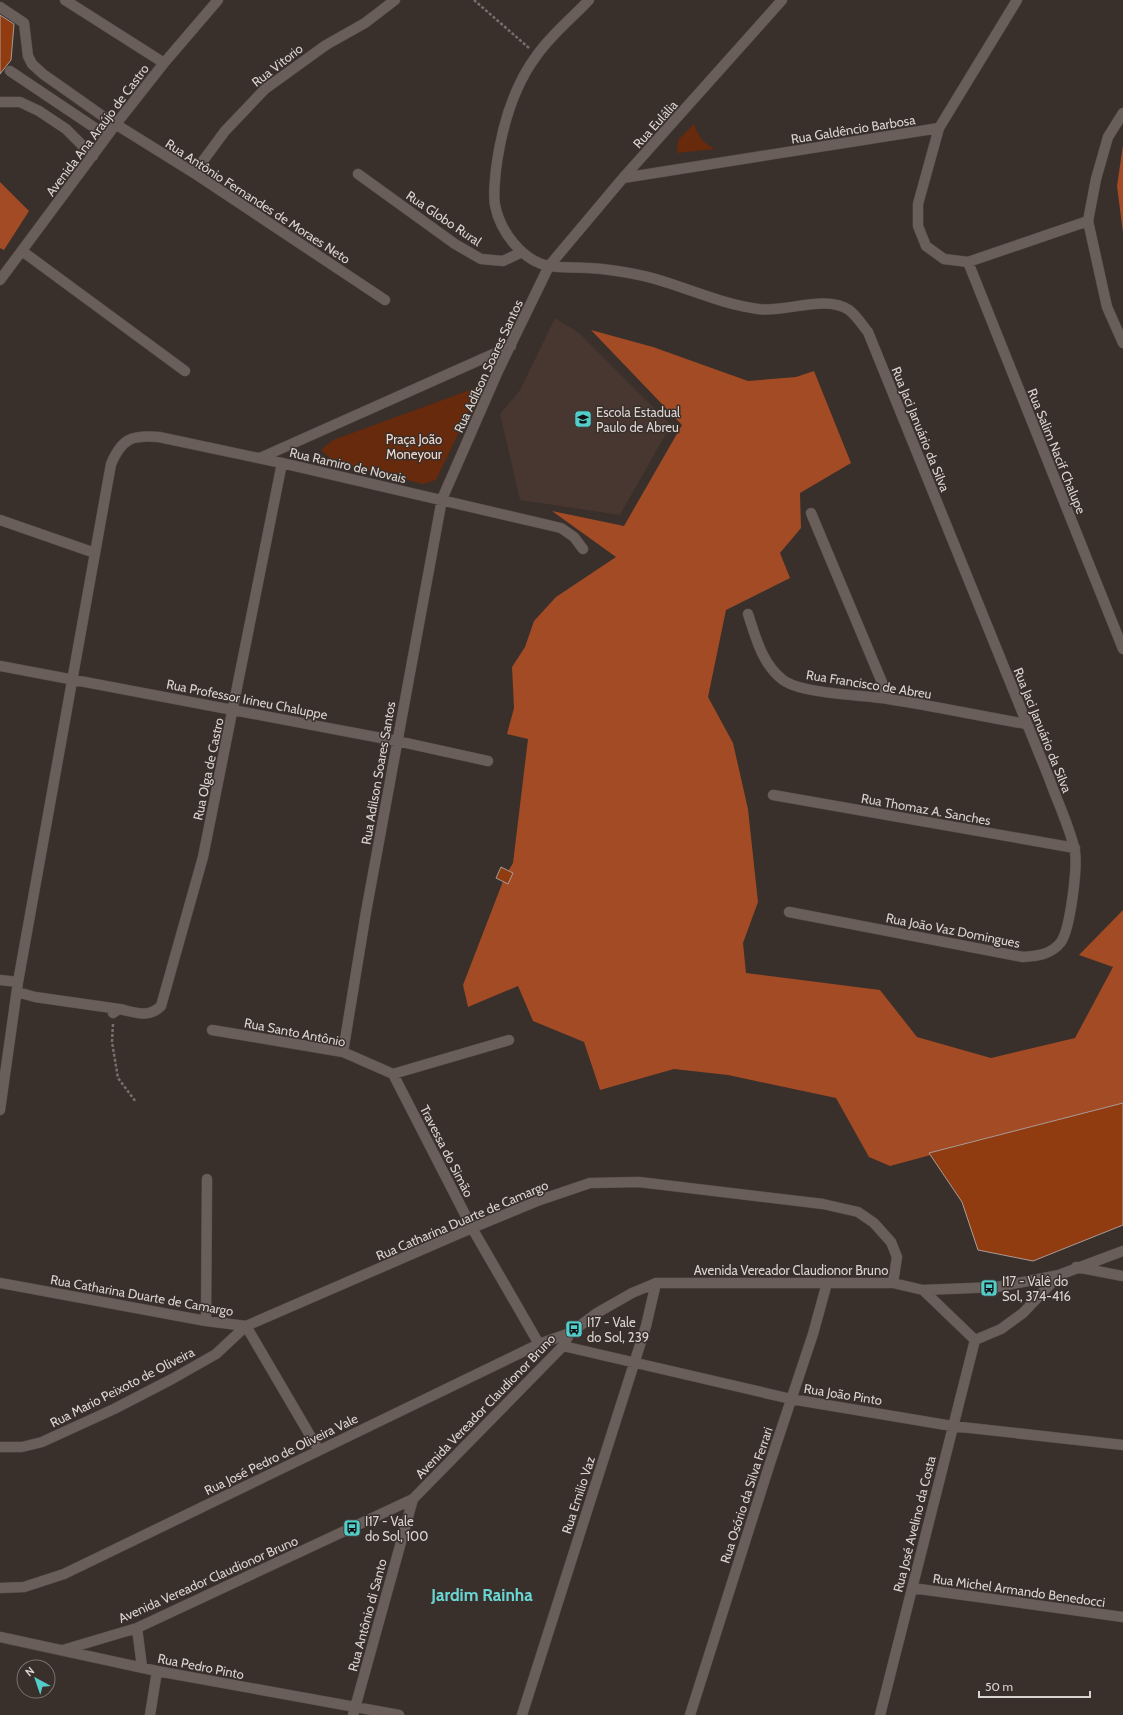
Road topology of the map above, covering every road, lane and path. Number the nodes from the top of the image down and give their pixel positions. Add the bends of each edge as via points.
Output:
1 (65, 0) edge
2 (218, 0) edge
3 (395, 0) edge
4 (474, 0) edge
5 (589, 0) edge
6 (782, 0) edge
7 (1017, 0) edge
8 (0, 7) edge
9 (536, 55) junction
10 (164, 63) junction
11 (10, 71) dead end
12 (0, 102) edge
13 (1123, 113) edge
14 (116, 124) junction
15 (939, 128) junction
16 (107, 136) junction
17 (93, 156) junction
18 (194, 173) junction
19 (358, 174) dead end
20 (623, 178) junction
21 (1088, 221) junction
22 (22, 251) junction
23 (522, 252) junction
24 (968, 262) junction
25 (549, 266) junction
26 (0, 280) edge
27 (385, 300) dead end
28 (1123, 343) edge
29 (511, 346) junction
30 (184, 371) dead end
31 (260, 458) junction
32 (282, 463) junction
33 (442, 499) junction
34 (811, 513) dead end
35 (0, 520) edge
36 (583, 549) dead end
37 (95, 553) junction
38 (748, 614) dead end
39 (1123, 649) edge
40 (0, 666) edge
41 (72, 680) junction
42 (889, 699) junction
43 (234, 710) junction
44 (1026, 724) junction
45 (397, 741) junction
46 (488, 761) dead end
47 (773, 795) dead end
48 (1075, 848) junction
49 (789, 912) dead end
50 (0, 980) edge
51 (18, 987) junction
52 (116, 1011) junction
53 (212, 1030) dead end
54 (509, 1040) dead end
55 (343, 1052) junction
56 (393, 1074) junction
57 (136, 1102) dead end
58 (0, 1110) edge
59 (207, 1179) dead end
60 (472, 1228) junction
61 (1123, 1251) edge
62 (1076, 1267) junction
63 (1059, 1275) junction
64 (1123, 1276) edge
65 (0, 1283) edge
66 (656, 1283) junction
67 (827, 1283) junction
68 (893, 1283) junction
69 (923, 1290) junction
70 (206, 1321) junction
71 (246, 1326) junction
72 (570, 1333) junction
73 (975, 1340) junction
74 (539, 1344) junction
75 (563, 1346) junction
76 (632, 1363) junction
77 (791, 1399) junction
78 (952, 1426) junction
79 (1123, 1444) edge
80 (0, 1447) edge
81 (318, 1449) junction
82 (413, 1499) junction
83 (0, 1588) edge
84 (912, 1588) junction
85 (1123, 1617) edge
86 (137, 1628) junction
87 (0, 1637) edge
88 (63, 1650) junction
89 (142, 1667) junction
90 (157, 1671) junction
91 (354, 1711) edge
92 (150, 1715) edge
93 (399, 1715) edge
94 (522, 1715) edge
95 (690, 1715) edge
96 (880, 1715) edge

1 - 10 street
2 - 10 street, Avenida Ana Araújo de Castro
3 - 18 street, Rua Vitorio via 365,23 320,49 265,89 225,131
4 - 9 path
5 - 9 street, Rua Jaci Januário da Silva
6 - 20 street, Rua Eulália
7 - 15 street
8 - 14 street, Rua Antônio Fernandes de Moraes Neto via 24,23 28,56 32,64
9 - 23 street, Rua Jaci Januário da Silva via 520,83 507,118 495,184 495,205 500,222
10 - 14 street, Avenida Ana Araújo de Castro
11 - 16 street
12 - 17 street via 20,102 39,111 66,129
13 - 21 street via 1108,137
14 - 16 street, Avenida Ana Araújo de Castro
14 - 18 street, Rua Antônio Fernandes de Moraes Neto
15 - 20 street, Rua Galdêncio Barbosa
15 - 24 street via 918,204 918,226 926,246 944,259
16 - 17 street, Avenida Ana Araújo de Castro
17 - 22 street, Avenida Ana Araújo de Castro
18 - 27 street, Rua Antônio Fernandes de Moraes Neto
19 - 23 street, Rua Globo Rural via 455,244 481,259 503,261
20 - 25 street, Rua Eulália
21 - 24 street
21 - 28 street via 1107,307
22 - 26 street, Avenida Ana Araújo de Castro
22 - 30 street
23 - 25 street, Rua Jaci Januário da Silva via 532,261
24 - 39 street, Rua Salim Nacif Chalupe
25 - 29 street, Rua Adílson Soares Santos
25 - 44 street, Rua Jaci Januário da Silva via 616,270 645,276 760,310 829,304 848,309 858,318 868,332
29 - 31 street
29 - 33 street, Rua Adílson Soares Santos
31 - 32 street, Rua Ramiro de Novais
31 - 37 street, Rua Ramiro de Novais via 158,437 142,436 128,439 117,449 111,464
32 - 33 street, Rua Ramiro de Novais
32 - 43 street, Rua Olga de Castro
33 - 36 street, Rua Ramiro de Novais via 560,528 574,537
33 - 45 street, Rua Adilson Soares Santos
34 - 42 street
35 - 37 street
37 - 41 street, Rua Ramiro de Novais
38 - 42 street, Rua Francisco de Abreu via 759,647 770,669 785,681 805,688
40 - 41 street, Rua Professor Irineu Chaluppe
41 - 43 street, Rua Professor Irineu Chaluppe
41 - 51 street, Rua Ramiro de Novais
42 - 44 street, Rua Francisco de Abreu
43 - 45 street, Rua Professor Irineu Chaluppe
43 - 52 street, Rua Olga de Castro via 203,857 161,1006 154,1013
44 - 48 street, Rua Jaci Januário da Silva
45 - 46 street, Rua Professor Irineu Chaluppe
45 - 55 street, Rua Adilson Soares Santos
47 - 48 street, Rua Thomaz A. Sanches
48 - 49 street, Rua João Vaz Domingues via 1068,927 1060,942 1044,955 1023,957
50 - 51 street
51 - 52 street via 35,997
51 - 58 street, Rua Ramiro de Novais
52 - 57 path via 112,1042 118,1078
53 - 55 street, Rua Santo Antônio
54 - 56 street
55 - 56 street, Rua Santo Antônio
56 - 60 street, Travessa do Simão
59 - 70 street
60 - 68 street, Rua Catharina Duarte de Camargo via 590,1183 639,1182 823,1204 858,1212 874,1223 891,1242 897,1257
60 - 71 street, Rua Catharina Duarte de Camargo
60 - 74 street, Travessa do Simão
61 - 62 street
62 - 63 street
62 - 64 street
63 - 69 street, Avenida Vereador Claudionor Bruno via 997,1287
63 - 73 street via 1022,1313 1001,1329
65 - 70 street, Rua Catharina Duarte de Camargo
66 - 67 street, Avenida Vereador Claudionor Bruno
66 - 72 street, Avenida Vereador Claudionor Bruno via 597,1313
66 - 76 street, Rua Emilio Vaz via 646,1326
67 - 68 street, Avenida Vereador Claudionor Bruno
67 - 77 street, Rua Osório da Silva Ferrari
68 - 69 street, Avenida Vereador Claudionor Bruno
69 - 73 street
70 - 71 street, Rua Catharina Duarte de Camargo
71 - 80 street, Rua Mario Peixoto de Oliveira via 216,1354 114,1409 42,1442 22,1447
71 - 81 street
72 - 74 street, Rua José Pedro de Oliveira Vale
72 - 75 street, Avenida Vereador Claudionor Bruno
73 - 78 street, Rua José Avelino da Costa
74 - 81 street, Rua José Pedro de Oliveira Vale
75 - 76 street, Rua João Pinto
75 - 82 street, Avenida Vereador Claudionor Bruno
76 - 77 street, Rua João Pinto
76 - 94 street, Rua Emilio Vaz
77 - 78 street, Rua João Pinto
77 - 95 street, Rua Osório da Silva Ferrari
78 - 79 street, Rua João Pinto
78 - 84 street, Rua José Avelino da Costa
81 - 83 street, Rua José Pedro de Oliveira Vale via 64,1574 24,1586
82 - 86 street, Avenida Vereador Claudionor Bruno
82 - 91 street, Rua Antônio di Santo
84 - 85 street, Rua Michel Armando Benedocci
84 - 96 street, Rua José Avelino da Costa
86 - 88 street, Avenida Vereador Claudionor Bruno
86 - 89 street
87 - 88 street, Rua Pedro Pinto
88 - 89 street, Rua Pedro Pinto
89 - 90 street, Rua Pedro Pinto
90 - 91 street, Rua Pedro Pinto
90 - 92 street
91 - 93 street, Rua Pedro Pinto

